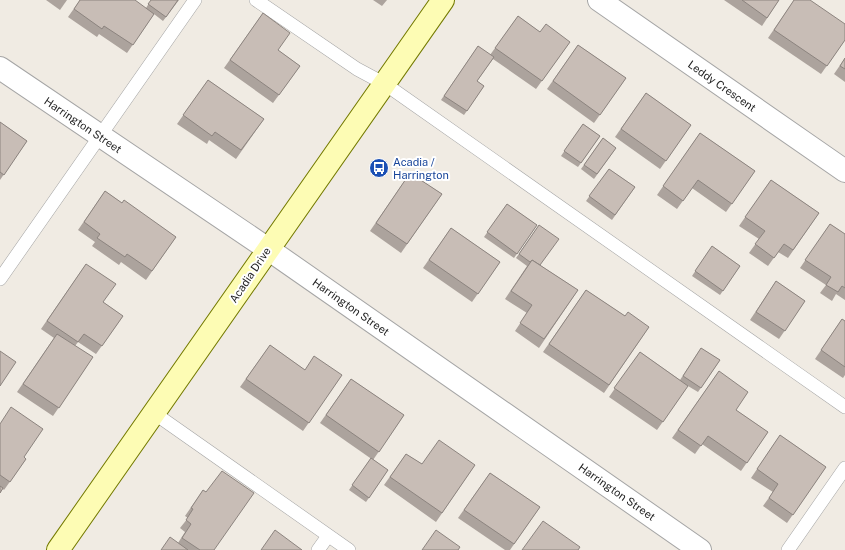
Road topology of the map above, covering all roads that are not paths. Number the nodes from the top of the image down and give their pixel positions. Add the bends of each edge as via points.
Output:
1 (195, 0) edge
2 (256, 0) edge
3 (443, 0) edge
4 (599, 0) edge
5 (0, 68) edge
6 (385, 84) junction
7 (100, 136) junction
8 (845, 171) edge
9 (268, 249) junction
10 (0, 279) edge
11 (845, 407) edge
12 (154, 413) junction
13 (845, 468) edge
14 (328, 536) junction
15 (58, 550) edge
16 (318, 550) edge
17 (349, 550) edge
18 (700, 550) edge
19 (788, 550) edge

1 - 7 lane
2 - 6 lane via 357,69
3 - 6 street, Acadia Drive
4 - 8 street, Leddy Crescent
5 - 7 street, Harrington Street
6 - 9 street, Acadia Drive
6 - 11 lane
7 - 9 street, Harrington Street
7 - 10 lane
9 - 12 street, Acadia Drive
9 - 18 street, Harrington Street
12 - 14 lane
12 - 15 street, Acadia Drive
13 - 19 lane
14 - 16 lane
14 - 17 lane

